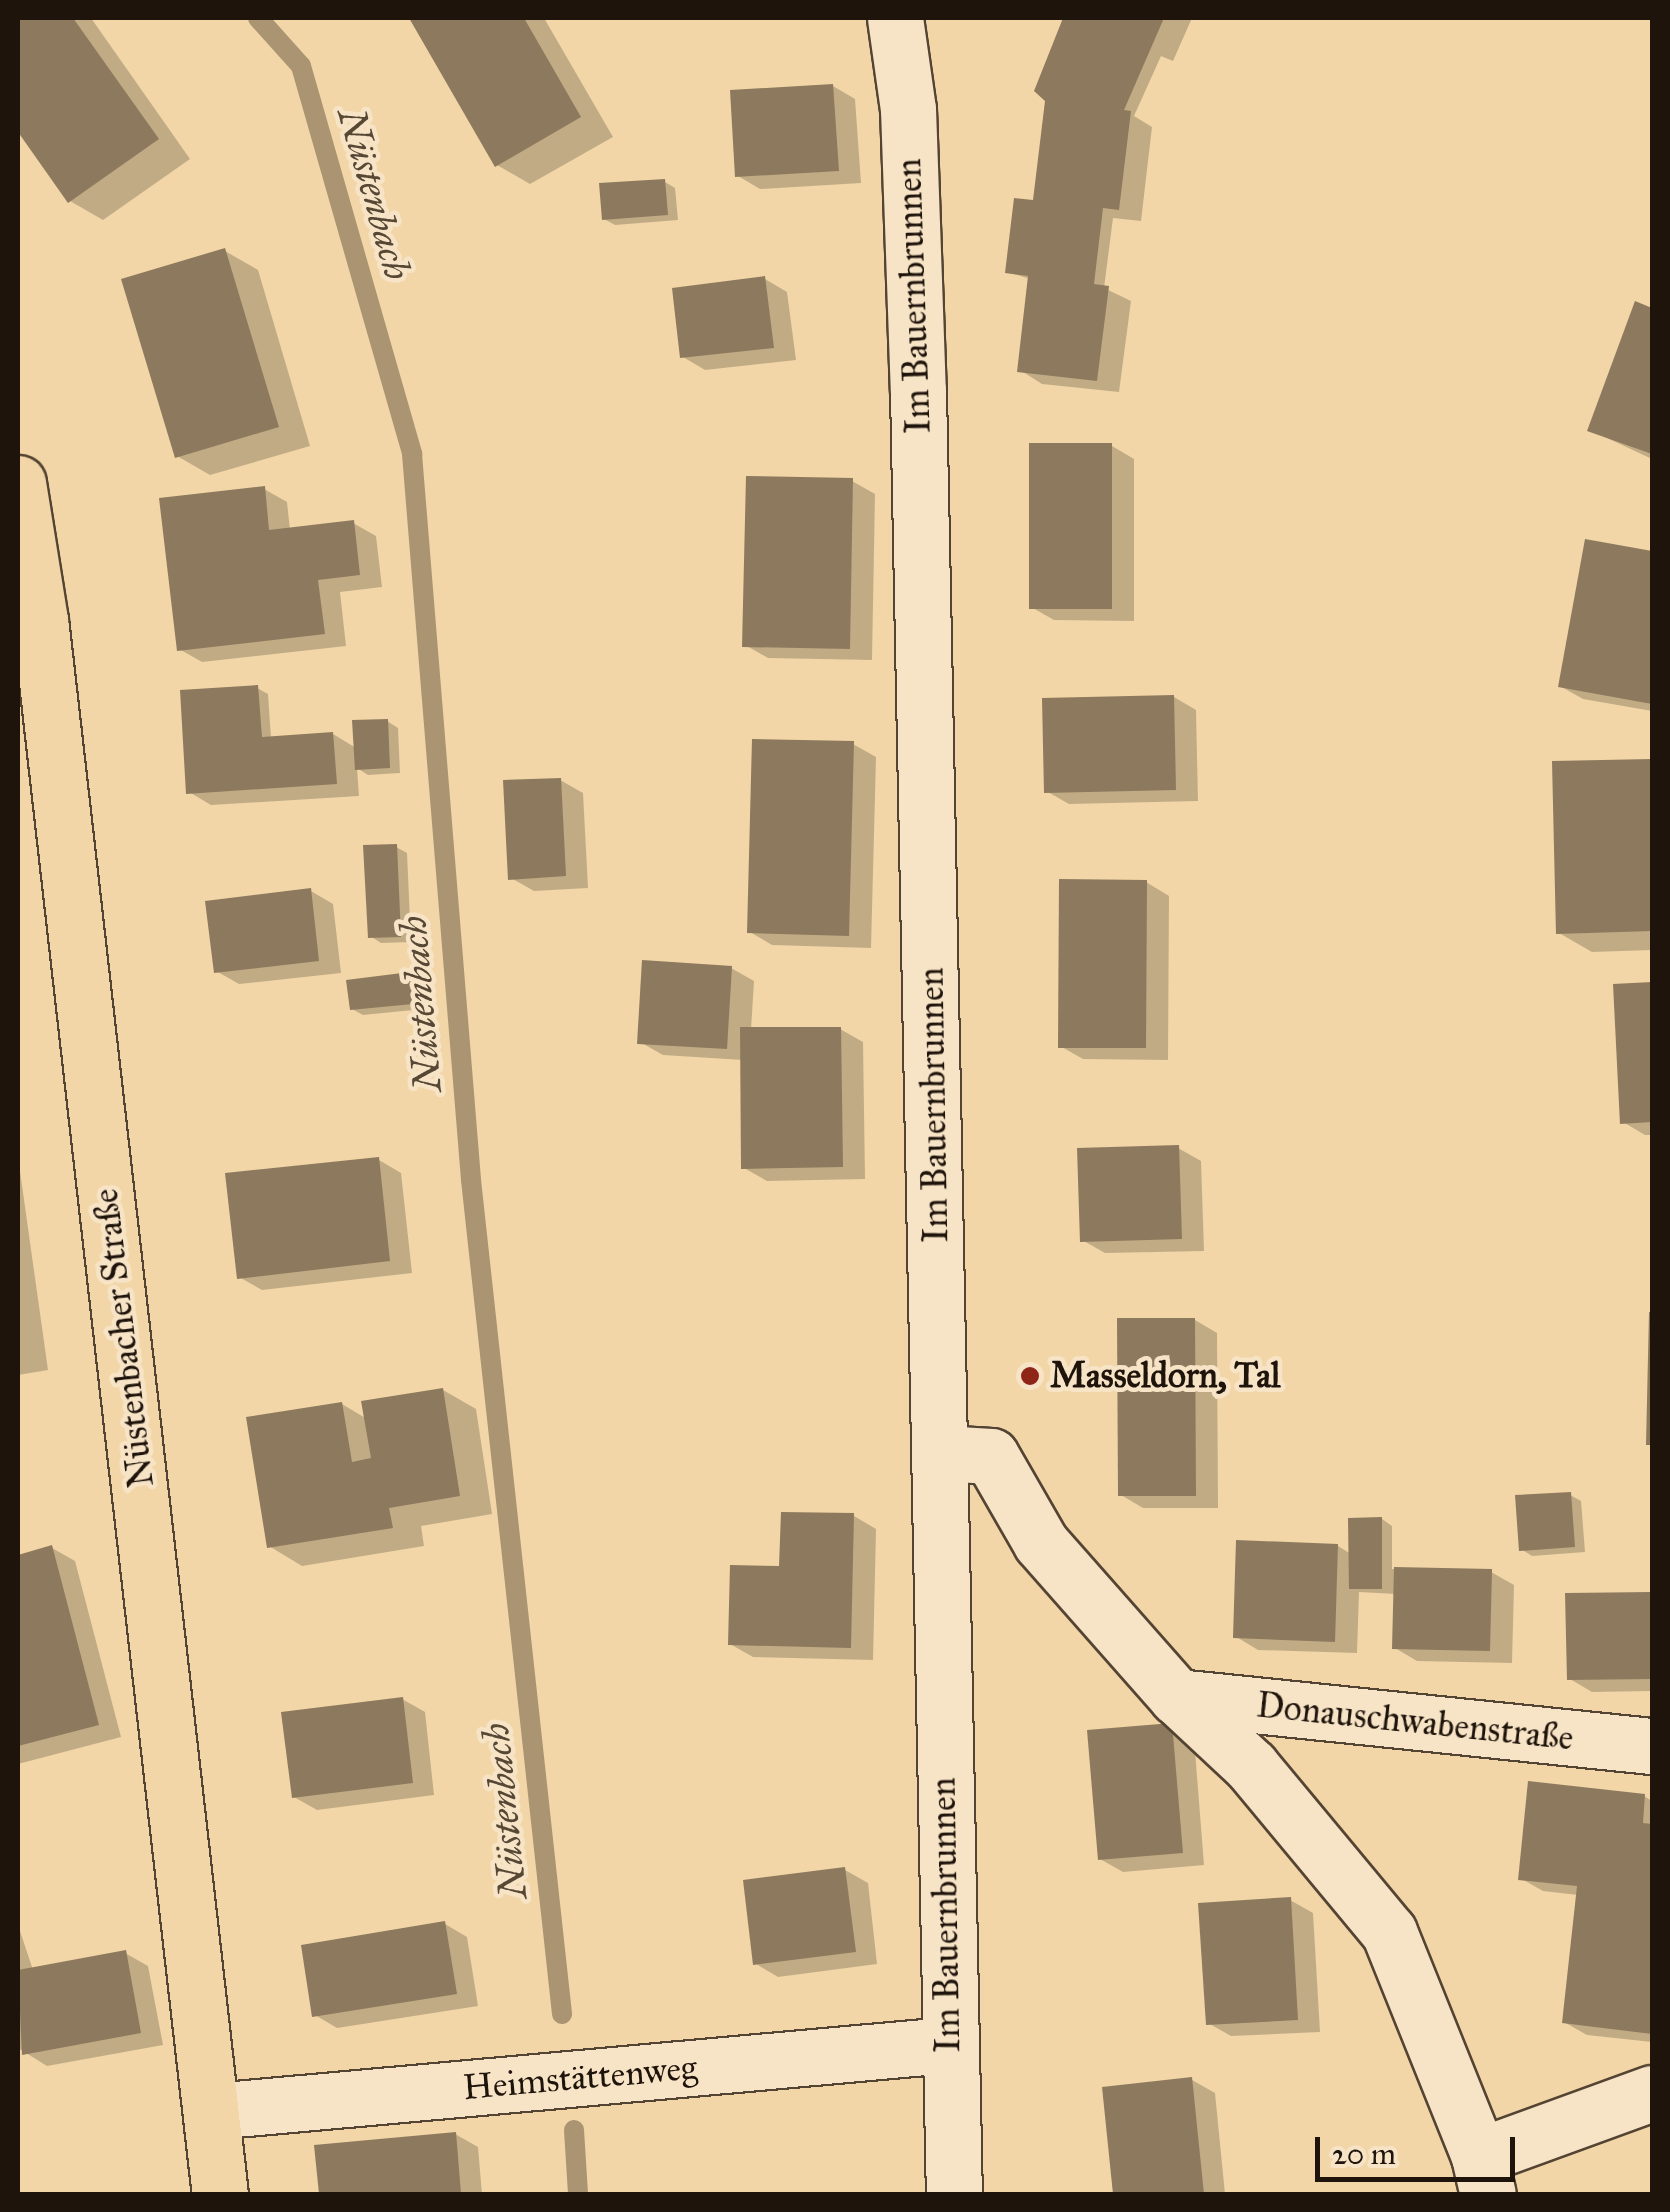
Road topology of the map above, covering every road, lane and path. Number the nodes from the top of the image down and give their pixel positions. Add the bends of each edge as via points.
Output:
1 (895, 18) edge
2 (18, 483) edge
3 (942, 1453) junction
4 (1177, 1698) junction
5 (1652, 1746) edge
6 (946, 2044) junction
7 (1652, 2093) edge
8 (214, 2111) junction
9 (1484, 2176) edge
10 (220, 2194) edge
11 (954, 2194) edge

1 - 3 street, Im Bauernbrunnen via 908,109 918,390
2 - 8 main road, Nüstenbacher Straße via 40,620
3 - 4 street, Donauschwabenstraße via 991,1456 1040,1543
3 - 6 street, Im Bauernbrunnen
4 - 5 street, Donauschwabenstraße
4 - 9 street, Donauschwabenstraße via 1250,1766 1389,1932
6 - 8 street, Heimstättenweg
6 - 11 street, Im Bauernbrunnen
7 - 9 street
8 - 10 main road, Nüstenbacher Straße

